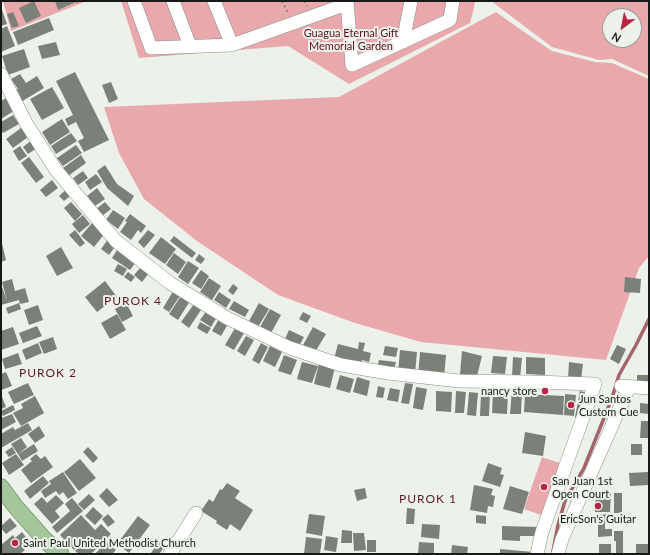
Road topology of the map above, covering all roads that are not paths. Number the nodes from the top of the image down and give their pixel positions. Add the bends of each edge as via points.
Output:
1 (172, 1) edge
2 (214, 1) edge
3 (411, 1) edge
4 (453, 1) edge
5 (137, 2) edge
6 (347, 2) edge
7 (403, 42) junction
8 (232, 45) junction
9 (190, 46) junction
10 (1, 74) edge
11 (649, 388) edge
12 (1, 487) edge
13 (196, 513) dead end
14 (61, 554) edge
15 (170, 554) edge
16 (537, 554) edge
17 (558, 554) edge

1 - 9 street
2 - 8 street
3 - 7 street
4 - 7 street via 450,20
5 - 9 street via 150,48
6 - 7 street via 352,65
6 - 8 street
8 - 9 street
10 - 16 street via 26,123 56,170 116,241 170,283 227,318 290,348 341,365 388,374 458,381 595,384 542,532
11 - 17 street via 624,386
12 - 14 main road via 15,506
13 - 15 street

